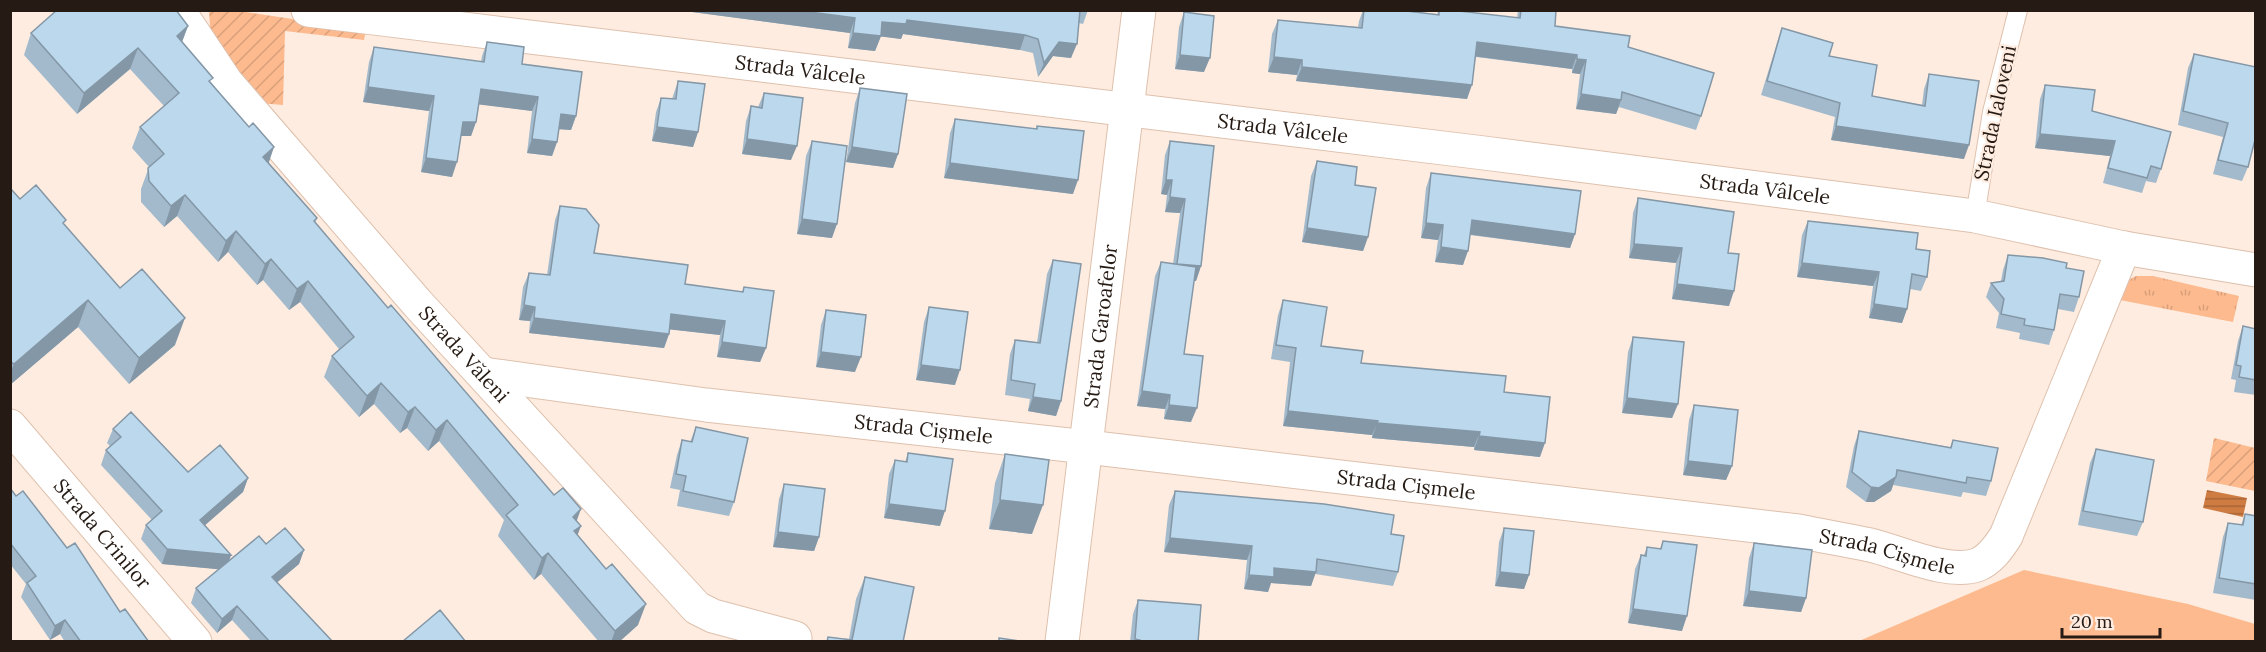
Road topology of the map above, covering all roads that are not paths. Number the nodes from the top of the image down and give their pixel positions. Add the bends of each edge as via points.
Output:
1 (178, 10) edge
2 (308, 10) edge
3 (1139, 10) edge
4 (2018, 10) edge
5 (1127, 112) junction
6 (1975, 216) junction
7 (2124, 248) junction
8 (2256, 270) edge
9 (483, 374) junction
10 (10, 426) edge
11 (1087, 447) junction
12 (795, 638) dead end
13 (195, 642) edge
14 (1062, 642) edge

1 - 9 street, Strada Văleni via 226,82
2 - 5 street, Strada Vâlcele
3 - 5 street, Strada Garoafelor
4 - 6 lane, Strada Ialoveni via 1992,112
5 - 6 street, Strada Vâlcele
5 - 11 street, Strada Garoafelor
6 - 7 street, Strada Vâlcele
7 - 8 street, Strada Vâlcele
7 - 11 street, Strada Cișmele via 2006,537 1995,553 1978,565 1935,563 1798,531
9 - 11 street, Strada Cișmele via 706,405
9 - 12 street, Strada Văleni via 697,608
10 - 13 street, Strada Crinilor
11 - 14 street, Strada Garoafelor

